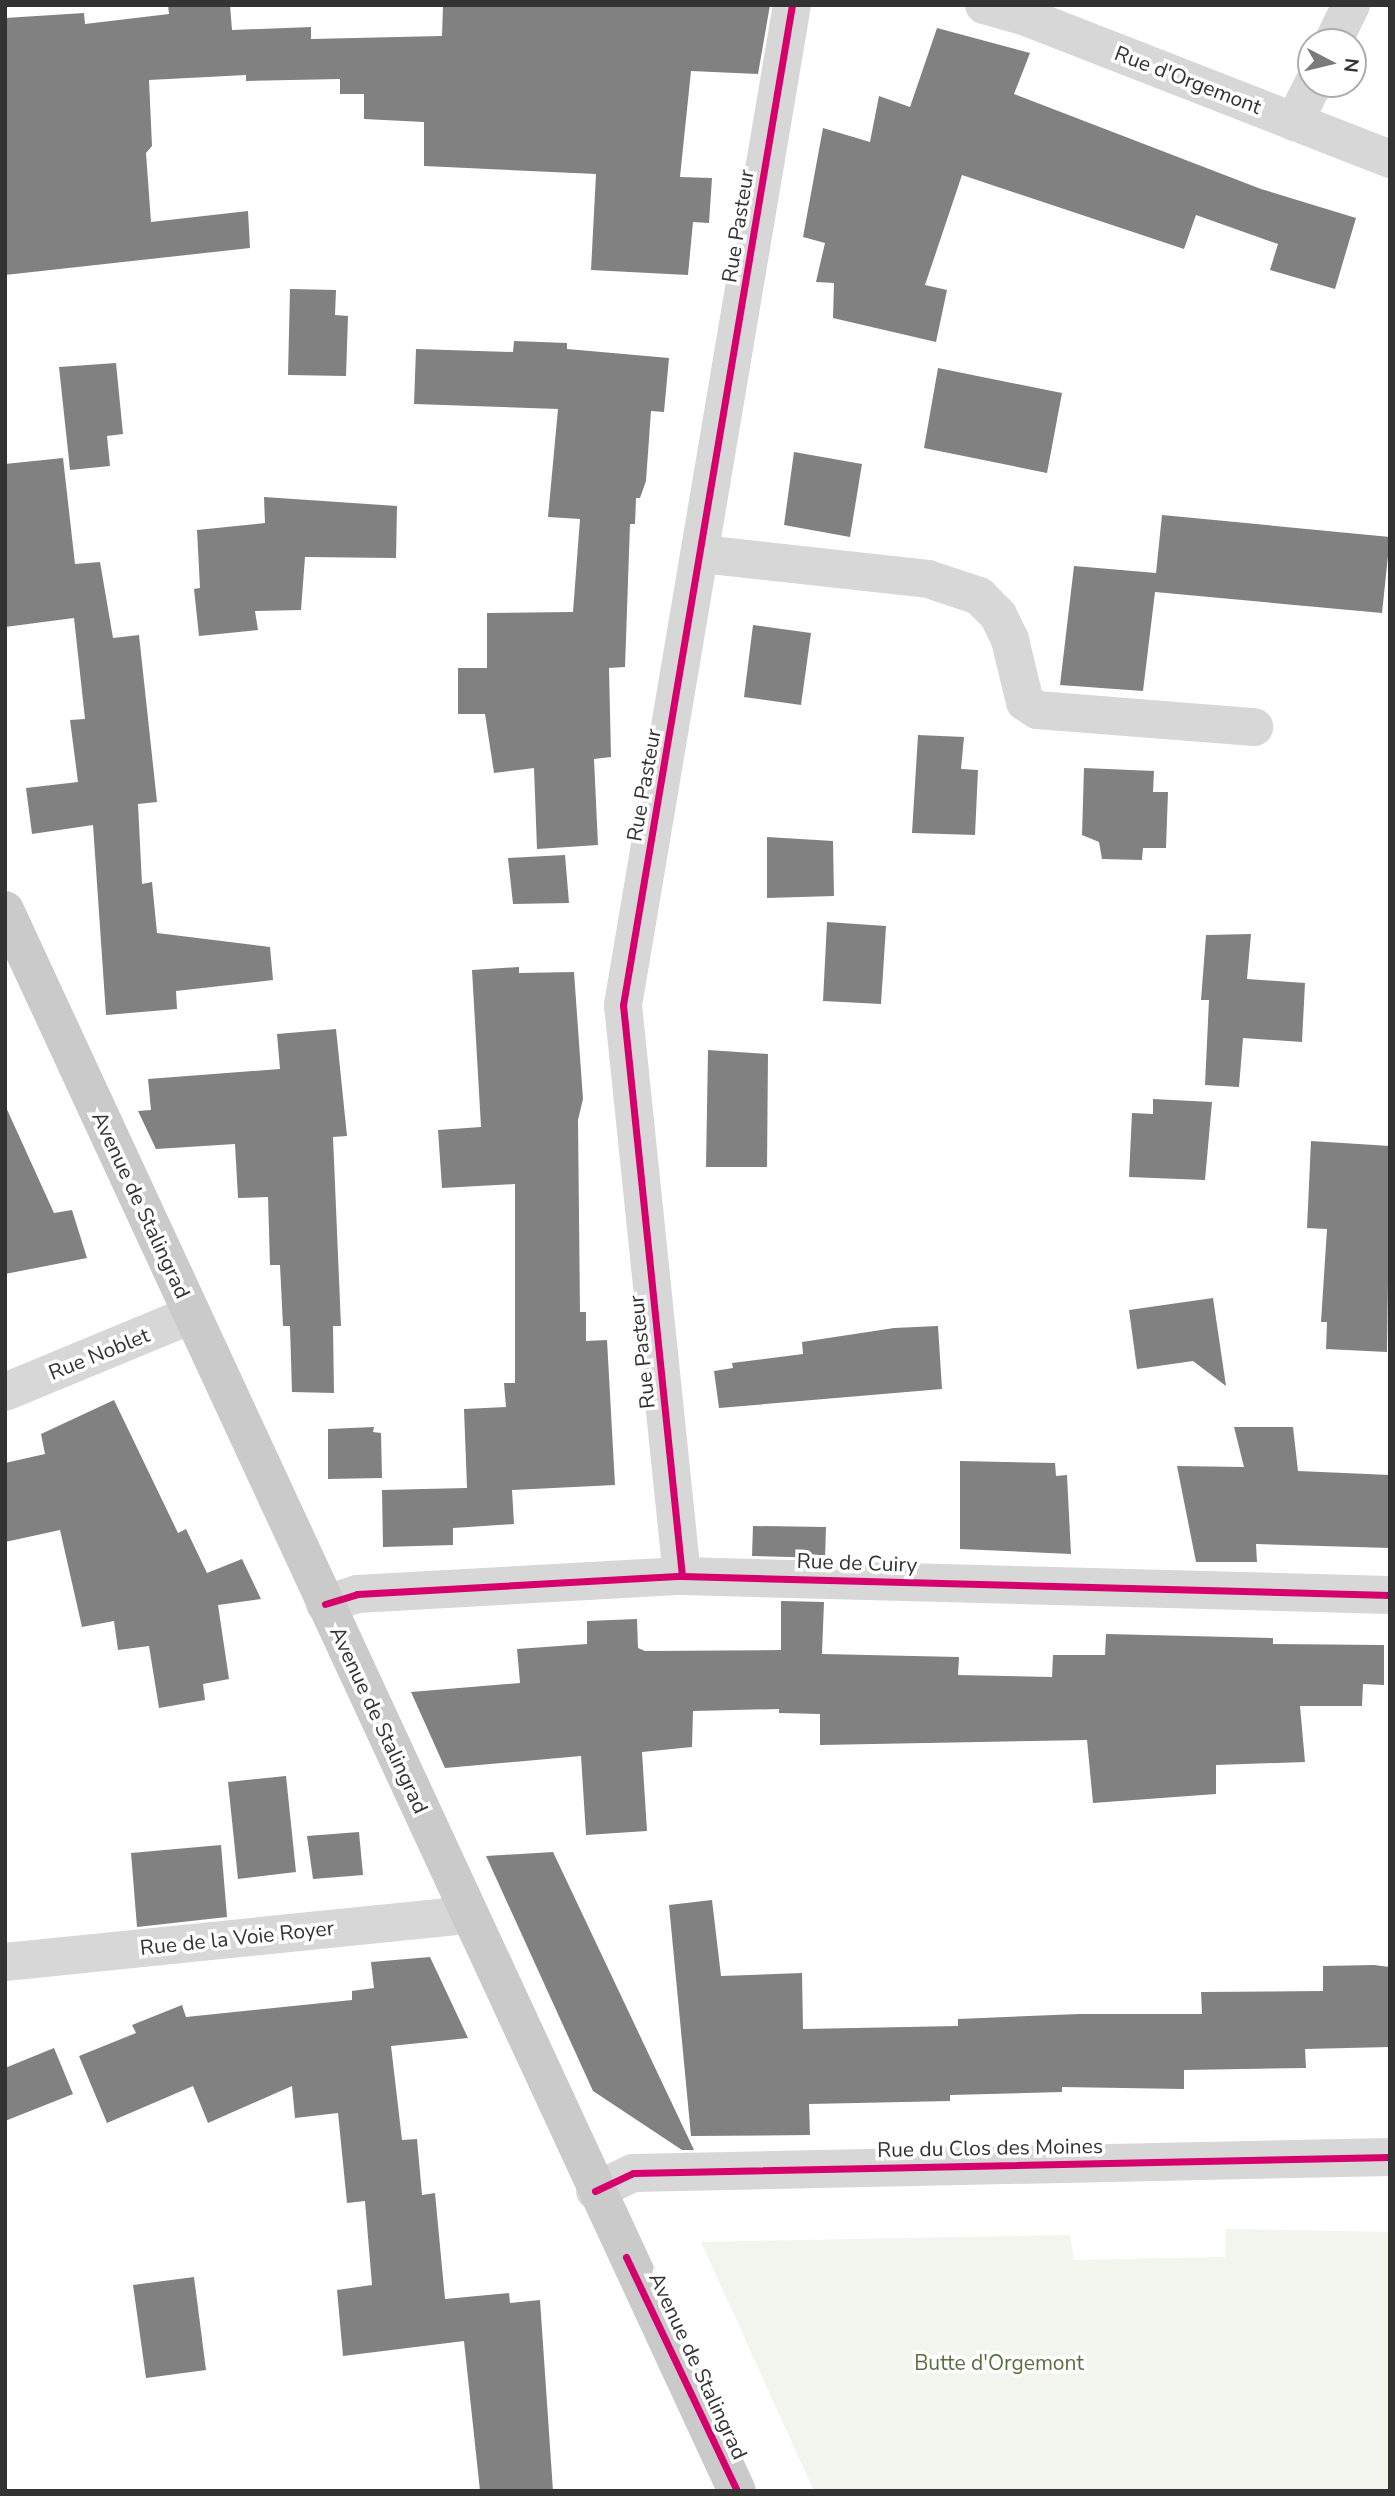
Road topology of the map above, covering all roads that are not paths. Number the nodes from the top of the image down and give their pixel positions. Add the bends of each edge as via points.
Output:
1 (792, 5) edge
2 (984, 5) edge
3 (1351, 5) edge
4 (1340, 28) edge
5 (1306, 98) edge
6 (1294, 122) junction
7 (1390, 159) edge
8 (718, 556) junction
9 (1254, 727) dead end
10 (5, 910) edge
11 (191, 1315) junction
12 (5, 1392) edge
13 (682, 1576) junction
14 (1390, 1595) edge
15 (325, 1604) junction
16 (469, 1915) junction
17 (5, 1962) edge
18 (1390, 2157) edge
19 (596, 2191) junction
20 (737, 2491) edge

1 - 8 street, Rue Pasteur
2 - 6 street, Rue d'Orgemont via 1026,17
3 - 4 street
5 - 6 street
6 - 7 street, Rue d'Orgemont
8 - 9 street via 929,579 979,596 998,615 1010,640 1025,702 1037,710
8 - 13 street, Rue Pasteur via 623,1005
10 - 11 main road, Avenue de Stalingrad
11 - 12 street, Rue Noblet
11 - 15 main road, Avenue de Stalingrad
13 - 14 street, Rue de Cuiry
13 - 15 street, Rue de Cuiry via 356,1594
15 - 16 main road, Avenue de Stalingrad
16 - 17 street, Rue de la Voie Royer
16 - 19 main road, Avenue de Stalingrad
18 - 19 street, Rue du Clos des Moines via 633,2174
19 - 20 main road, Avenue de Stalingrad

